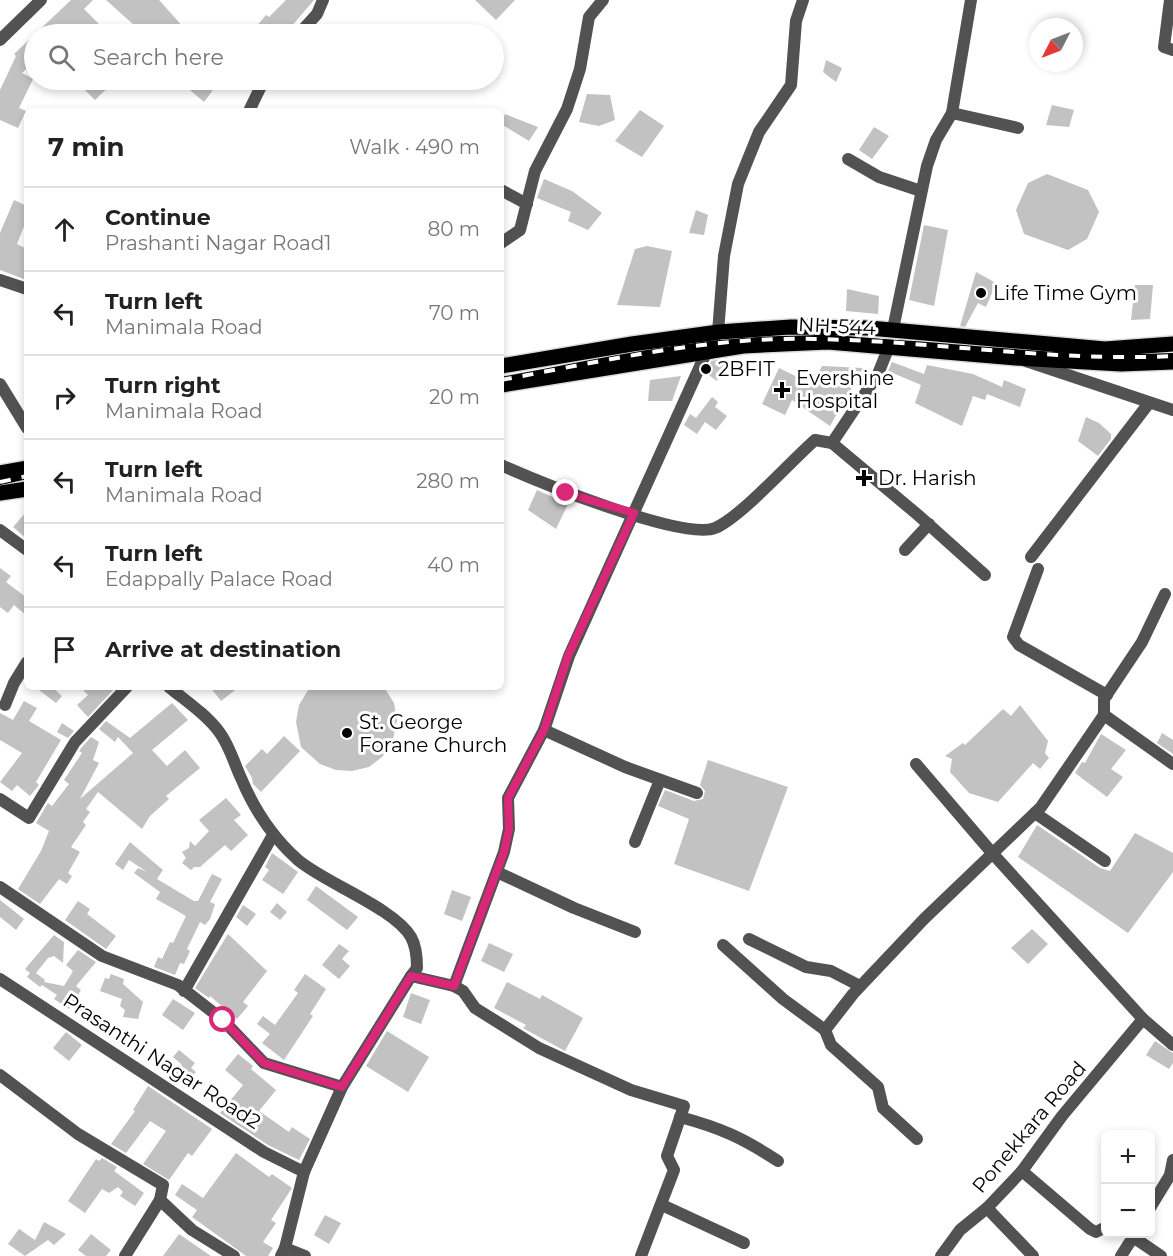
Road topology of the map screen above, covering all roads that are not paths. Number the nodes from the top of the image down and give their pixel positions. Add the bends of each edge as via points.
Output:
1 (41, 0) edge
2 (323, 0) edge
3 (603, 0) edge
4 (803, 0) edge
5 (971, 0) edge
6 (1170, 0) edge
7 (307, 24) edge
8 (0, 40) edge
9 (1173, 50) edge
10 (259, 90) edge
11 (250, 108) edge
12 (952, 113) junction
13 (1018, 128) dead end
14 (848, 159) dead end
15 (504, 192) edge
16 (921, 192) junction
17 (526, 204) junction
18 (504, 241) edge
19 (0, 280) edge
20 (24, 288) edge
21 (893, 330) junction
22 (718, 332) junction
23 (1015, 341) junction
24 (1172, 341) edge
25 (888, 349) junction
26 (706, 353) junction
27 (1016, 358) junction
28 (1173, 362) edge
29 (504, 366) edge
30 (0, 384) edge
31 (504, 385) edge
32 (1149, 403) junction
33 (1173, 410) edge
34 (24, 423) edge
35 (832, 443) junction
36 (504, 466) edge
37 (24, 469) edge
38 (3, 473) edge
39 (24, 490) edge
40 (3, 494) edge
41 (634, 513) junction
42 (929, 524) junction
43 (0, 530) edge
44 (24, 548) edge
45 (905, 550) dead end
46 (1031, 557) dead end
47 (1038, 569) dead end
48 (985, 575) dead end
49 (1165, 594) dead end
50 (24, 667) edge
51 (124, 690) edge
52 (173, 690) edge
53 (1107, 695) junction
54 (5, 705) dead end
55 (1104, 715) junction
56 (544, 730) junction
57 (916, 764) dead end
58 (1173, 764) edge
59 (660, 780) junction
60 (697, 793) dead end
61 (0, 799) edge
62 (1035, 813) junction
63 (273, 835) junction
64 (635, 842) dead end
65 (993, 854) junction
66 (1105, 861) dead end
67 (496, 872) junction
68 (0, 887) edge
69 (635, 932) dead end
70 (749, 939) dead end
71 (723, 945) dead end
72 (411, 976) junction
73 (0, 980) edge
74 (454, 986) junction
75 (860, 986) junction
76 (184, 990) junction
77 (1143, 1019) junction
78 (825, 1030) junction
79 (1173, 1045) edge
80 (1, 1080) edge
81 (342, 1087) junction
82 (680, 1117) junction
83 (917, 1139) dead end
84 (1173, 1160) edge
85 (778, 1161) dead end
86 (1022, 1171) junction
87 (304, 1172) junction
88 (160, 1200) junction
89 (1155, 1200) edge
90 (662, 1205) junction
91 (987, 1208) junction
92 (1101, 1230) edge
93 (1132, 1238) edge
94 (1138, 1238) edge
95 (744, 1243) dead end
96 (283, 1252) edge
97 (124, 1256) edge
98 (234, 1256) edge
99 (305, 1256) edge
100 (640, 1256) edge
101 (941, 1256) edge
102 (1033, 1256) edge
103 (1121, 1256) edge
104 (1161, 1256) edge

1 - 8 street
2 - 7 street
3 - 17 street via 589,17 580,69 567,109 535,171
4 - 22 street via 796,21 791,86 759,132 738,184 724,256
5 - 12 street
6 - 9 street via 1164,47
10 - 11 street
12 - 13 street
12 - 16 street via 936,140
14 - 16 street via 879,177
15 - 17 street
16 - 21 street
17 - 18 street via 520,230
19 - 20 street
21 - 22 main road, NH-544 via 791,327
21 - 23 main road, NH-544
22 - 26 street
22 - 29 main road, NH-544
23 - 24 main road via 1105,349
23 - 27 main road
25 - 26 main road, NH-544 via 828,342 742,346
25 - 27 main road, NH-544
25 - 35 street via 878,374
26 - 31 main road, NH-544
26 - 41 street
27 - 28 main road, NH-544 via 1121,364
27 - 32 street
30 - 34 street
32 - 33 street
32 - 46 street
35 - 41 street via 815,440 734,515 712,529 682,529
35 - 42 street
36 - 41 street via 566,493
37 - 38 main road
39 - 40 main road
41 - 56 street via 568,656
42 - 45 street
42 - 48 street
43 - 44 street
47 - 53 street via 1013,637 1019,645
49 - 53 street via 1142,642
50 - 54 street
51 - 61 street via 75,742 29,818
52 - 63 street via 220,734 249,796
53 - 55 street
55 - 58 street
55 - 62 street
56 - 59 street
56 - 67 street via 508,798 509,829
57 - 65 street
59 - 60 street
59 - 64 street
62 - 65 street
62 - 66 street
63 - 72 street via 301,862 401,926 411,937 417,955 417,968
63 - 76 street
65 - 75 street
65 - 77 street
67 - 69 street
67 - 74 street
68 - 76 street via 102,956
70 - 75 street via 806,967 831,971
71 - 78 street via 783,999
72 - 74 street
72 - 81 street
73 - 87 street, Prasanthi Nagar Road2 via 264,1152
74 - 82 street via 463,991 475,1008 539,1048 631,1090 684,1106
75 - 78 street
76 - 81 street via 223,1020 264,1063
77 - 79 street
77 - 86 street, Ponekkara Road
78 - 83 street via 831,1045 878,1087 883,1108
80 - 88 street via 78,1134 163,1185
81 - 87 street
82 - 85 street via 723,1129
82 - 90 street via 667,1156 674,1170
84 - 89 street via 1170,1175
86 - 91 street, Ponekkara Road
86 - 92 street via 1090,1228 1096,1232
87 - 96 street
88 - 97 street
88 - 98 street via 192,1230
90 - 95 street
90 - 100 street
91 - 101 street, Ponekkara Road via 960,1230
91 - 102 street
93 - 103 street
94 - 104 street
96 - 99 street

